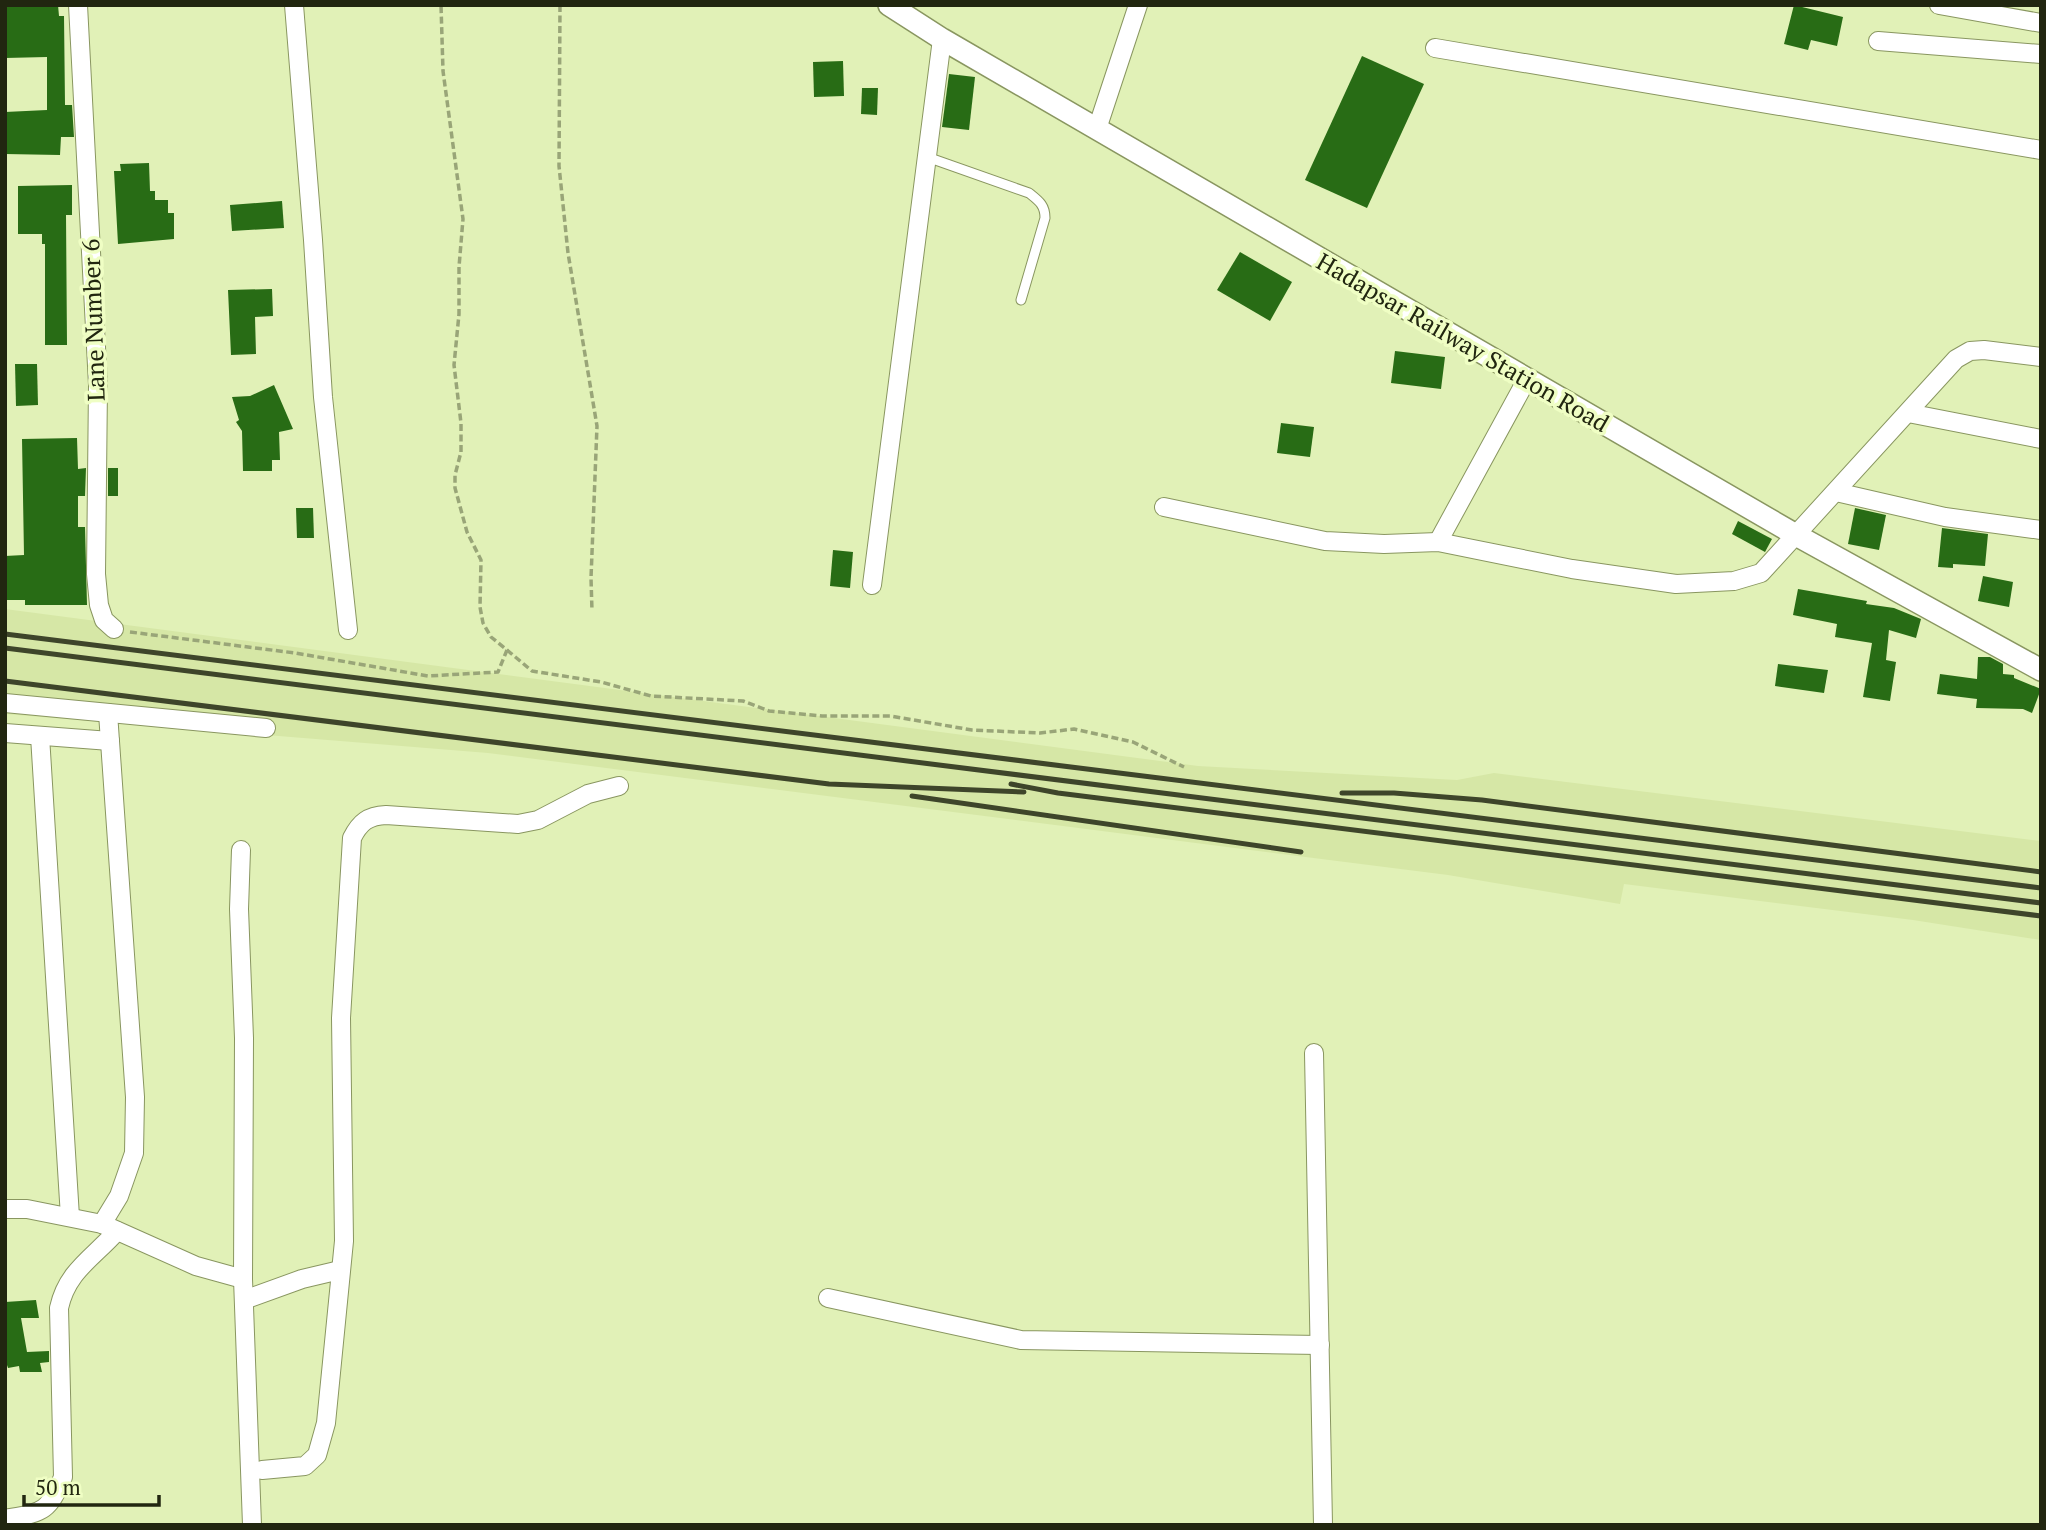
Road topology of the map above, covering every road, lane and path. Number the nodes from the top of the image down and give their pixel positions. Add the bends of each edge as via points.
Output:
1 (78, 5) edge
2 (294, 5) edge
3 (441, 5) edge
4 (559, 5) edge
5 (889, 5) edge
6 (1138, 5) edge
7 (1939, 5) edge
8 (2041, 23) edge
9 (942, 38) junction
10 (1878, 41) dead end
11 (1436, 48) dead end
12 (2041, 54) edge
13 (1097, 129) junction
14 (2041, 150) edge
15 (926, 157) junction
16 (1021, 300) dead end
17 (2041, 357) edge
18 (1527, 379) junction
19 (1908, 413) junction
20 (2041, 439) edge
21 (1836, 492) junction
22 (1164, 507) dead end
23 (2041, 530) edge
24 (1796, 535) junction
25 (1438, 542) junction
26 (872, 585) dead end
27 (592, 611) dead end
28 (114, 629) joint
29 (348, 629) dead end
30 (507, 650) junction
31 (2019, 657) junction
32 (2041, 660) edge
33 (2041, 670) edge
34 (5, 703) edge
35 (108, 713) junction
36 (266, 728) dead end
37 (5, 733) edge
38 (40, 736) junction
39 (110, 741) junction
40 (1184, 767) dead end
41 (620, 786) dead end
42 (241, 850) dead end
43 (1314, 1053) dead end
44 (5, 1209) edge
45 (70, 1217) junction
46 (109, 1227) junction
47 (340, 1270) junction
48 (243, 1279) junction
49 (828, 1297) dead end
50 (244, 1300) junction
51 (1320, 1345) junction
52 (262, 1470) dead end
53 (5, 1519) edge
54 (252, 1525) edge
55 (1323, 1525) edge

1 - 28 street, Lane Number 6 via 98,385 96,574 99,605 104,620
2 - 29 street via 323,397
3 - 30 path via 443,71 463,219 454,365 461,452 455,488 467,532 481,560 483,623
4 - 27 path via 560,177 597,426
5 - 9 street, Hadapsar Railway Station Road
6 - 13 street
7 - 8 street
9 - 13 street, Hadapsar Railway Station Road
9 - 15 street
10 - 12 street
11 - 14 street
13 - 18 street, Hadapsar Railway Station Road
15 - 16 lane via 1029,194 1045,208
15 - 26 street
17 - 19 street via 1970,351 1956,359
18 - 24 street, Hadapsar Railway Station Road
18 - 25 street
19 - 20 street
19 - 21 street
21 - 23 street via 1945,517
21 - 24 street
22 - 25 street via 1325,541
24 - 25 street via 1761,573 1734,581 1676,584
24 - 31 street, Hadapsar Railway Station Road
28 - 30 path via 428,676 498,672
30 - 40 path via 532,671 651,696 743,701 769,711 822,716 890,716 972,730 1040,733 1074,729 1133,742
31 - 32 street
31 - 33 street, Hadapsar Railway Station Road
34 - 35 street
35 - 36 street
35 - 39 street
37 - 38 street
38 - 39 street
38 - 45 street
39 - 46 street via 135,1097 134,1153
41 - 47 street via 588,794 538,820 518,824 386,815 372,816 359,825 352,838 341,1018 344,1241
42 - 48 street
43 - 51 street
44 - 45 street
45 - 46 street
46 - 48 street via 196,1266
46 - 53 street via 63,1289 59,1308 63,1477 54,1500 39,1513
47 - 50 street
47 - 52 street via 326,1423 317,1455 305,1466
48 - 50 street
49 - 51 street via 1021,1340
50 - 54 street
51 - 55 street

